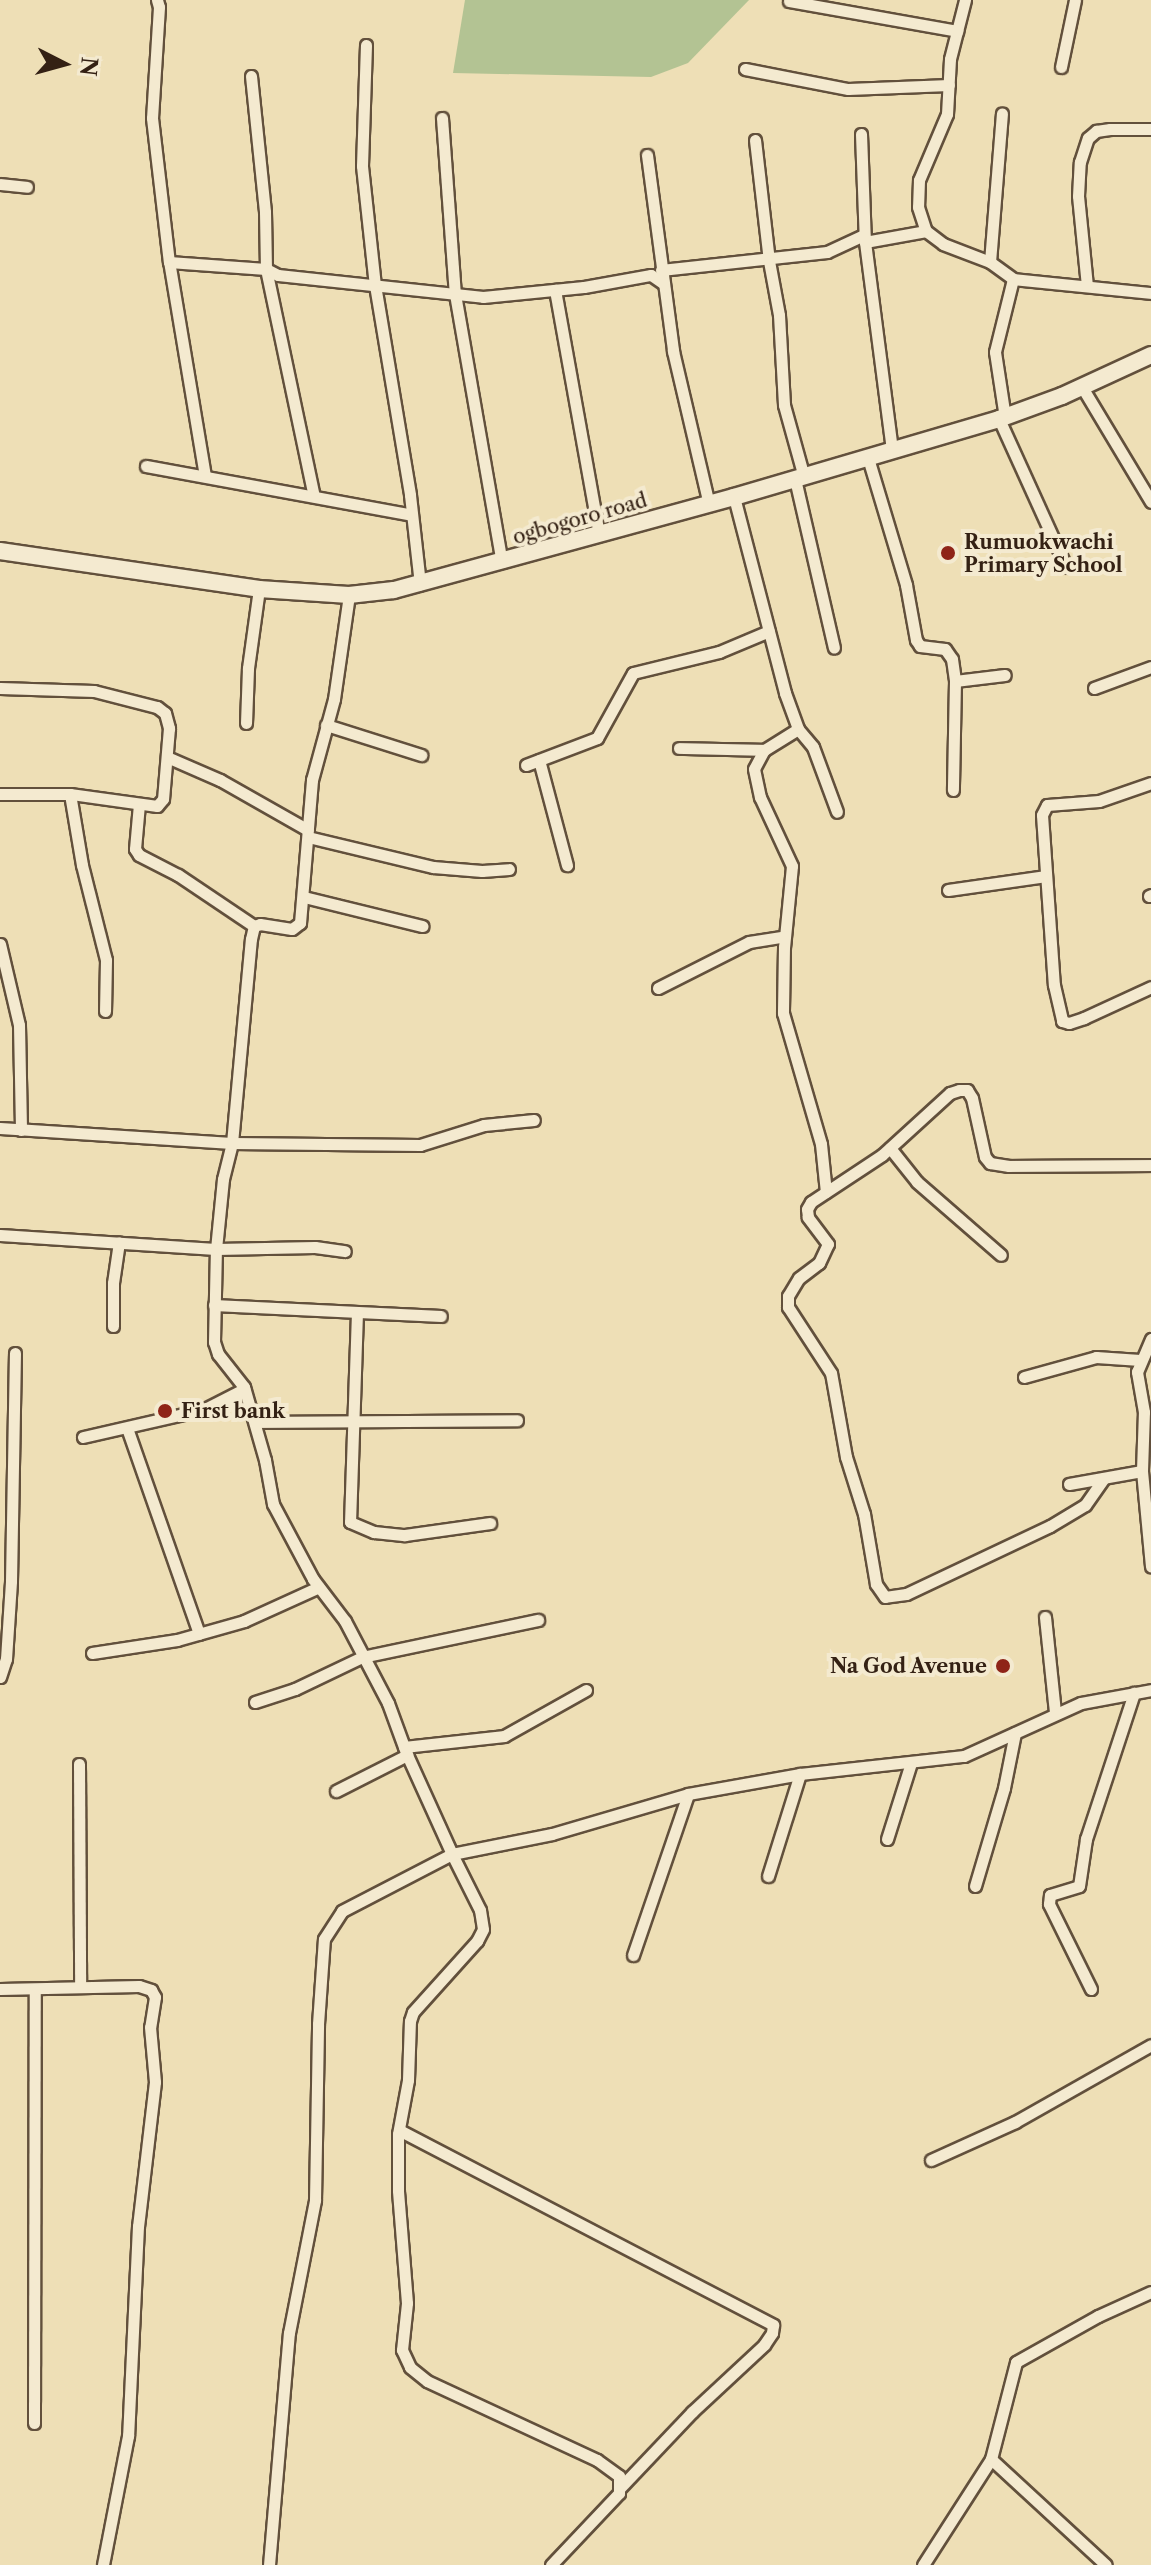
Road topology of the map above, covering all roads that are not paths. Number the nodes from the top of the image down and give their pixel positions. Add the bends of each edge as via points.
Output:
1 (157, 0) edge
2 (965, 0) edge
3 (1075, 0) edge
4 (789, 1) edge
5 (957, 31) junction
6 (366, 45) dead end
7 (1061, 67) dead end
8 (745, 69) dead end
9 (251, 76) dead end
10 (949, 85) junction
11 (1002, 113) dead end
12 (442, 118) dead end
13 (1151, 129) edge
14 (861, 134) dead end
15 (755, 140) dead end
16 (647, 155) dead end
17 (0, 184) edge
18 (27, 187) dead end
19 (926, 231) junction
20 (864, 238) junction
21 (769, 261) junction
22 (169, 262) junction
23 (990, 262) junction
24 (657, 269) junction
25 (271, 275) junction
26 (1013, 279) junction
27 (375, 285) junction
28 (1087, 286) junction
29 (555, 290) junction
30 (1151, 293) edge
31 (455, 294) junction
32 (1151, 355) edge
33 (1082, 387) junction
34 (1002, 418) junction
35 (892, 451) junction
36 (868, 458) junction
37 (146, 466) dead end
38 (205, 476) junction
39 (799, 478) junction
40 (314, 496) junction
41 (734, 497) junction
42 (1151, 502) edge
43 (709, 504) junction
44 (412, 515) junction
45 (599, 535) junction
46 (0, 551) edge
47 (502, 562) junction
48 (1066, 567) dead end
49 (420, 584) junction
50 (259, 589) junction
51 (349, 595) junction
52 (769, 631) junction
53 (834, 648) dead end
54 (1151, 667) edge
55 (1005, 675) dead end
56 (955, 681) junction
57 (0, 688) edge
58 (1094, 688) dead end
59 (246, 723) dead end
60 (326, 725) junction
61 (798, 729) junction
62 (679, 748) dead end
63 (764, 750) junction
64 (421, 755) dead end
65 (167, 757) junction
66 (539, 760) junction
67 (526, 765) dead end
68 (1151, 783) edge
69 (953, 790) dead end
70 (0, 794) edge
71 (70, 794) junction
72 (139, 804) junction
73 (837, 812) dead end
74 (308, 833) junction
75 (567, 865) dead end
76 (509, 869) dead end
77 (1046, 876) junction
78 (948, 890) dead end
79 (304, 897) junction
80 (254, 926) junction
81 (422, 926) dead end
82 (785, 936) junction
83 (0, 944) edge
84 (1151, 987) edge
85 (658, 988) dead end
86 (105, 1011) dead end
87 (534, 1120) dead end
88 (0, 1128) edge
89 (21, 1130) junction
90 (232, 1143) junction
91 (890, 1148) junction
92 (1151, 1165) edge
93 (826, 1192) junction
94 (0, 1235) edge
95 (119, 1242) junction
96 (216, 1249) junction
97 (345, 1251) dead end
98 (1001, 1255) dead end
99 (214, 1305) junction
100 (357, 1312) junction
101 (441, 1316) dead end
102 (113, 1326) dead end
103 (1151, 1339) edge
104 (15, 1353) dead end
105 (1140, 1360) junction
106 (1024, 1377) dead end
107 (1145, 1382) edge
108 (244, 1389) junction
109 (517, 1420) dead end
110 (352, 1421) junction
111 (255, 1422) junction
112 (127, 1428) junction
113 (83, 1437) dead end
114 (1142, 1471) junction
115 (1104, 1478) junction
116 (1069, 1484) dead end
117 (490, 1523) dead end
118 (1151, 1567) edge
119 (319, 1587) junction
120 (1045, 1617) dead end
121 (538, 1620) dead end
122 (199, 1634) junction
123 (92, 1653) dead end
124 (362, 1657) junction
125 (0, 1677) edge
126 (586, 1690) dead end
127 (1151, 1690) edge
128 (1134, 1693) junction
129 (255, 1702) dead end
130 (1055, 1712) junction
131 (1015, 1733) junction
132 (405, 1751) junction
133 (911, 1763) junction
134 (79, 1764) dead end
135 (800, 1774) junction
136 (336, 1791) dead end
137 (688, 1794) junction
138 (887, 1839) dead end
139 (452, 1854) junction
140 (768, 1876) dead end
141 (975, 1886) dead end
142 (633, 1955) dead end
143 (80, 1986) junction
144 (0, 1989) edge
145 (35, 1989) junction
146 (1091, 1989) dead end
147 (1151, 2045) edge
148 (399, 2130) junction
149 (931, 2160) dead end
150 (1151, 2292) edge
151 (34, 2423) dead end
152 (991, 2459) junction
153 (620, 2488) junction
154 (103, 2565) edge
155 (269, 2565) edge
156 (551, 2565) edge
157 (923, 2565) edge
158 (1106, 2565) edge

1 - 22 street via 152,118
2 - 5 street
3 - 7 street
4 - 5 street
5 - 10 street
6 - 27 street via 362,166
8 - 10 street via 848,89
9 - 25 street
10 - 19 street via 944,126 919,180 918,207
11 - 23 street
12 - 31 street
13 - 28 street via 1096,131 1088,138 1078,196
14 - 20 street
15 - 21 street
16 - 24 street
17 - 18 street
19 - 20 street
19 - 23 street via 943,244
20 - 21 street via 827,252
20 - 35 street
21 - 24 street
21 - 39 street via 779,315 784,405
22 - 25 street
22 - 38 street
23 - 26 street
24 - 29 street
24 - 43 street
25 - 27 street
25 - 40 street
26 - 28 street
26 - 34 street via 995,352
27 - 31 street
27 - 44 street
28 - 30 street
29 - 31 street via 483,297
29 - 45 street
31 - 47 street
32 - 33 street, ogbogoro road
33 - 34 street, ogbogoro road
33 - 42 street
34 - 35 street, ogbogoro road
34 - 48 street
35 - 36 street, ogbogoro road
36 - 39 street, ogbogoro road
36 - 56 street via 906,585 916,640 920,646 951,652
37 - 38 street
38 - 40 street
39 - 41 street, ogbogoro road
39 - 53 street
40 - 44 street
41 - 43 street, ogbogoro road
41 - 52 street
43 - 45 street, ogbogoro road
44 - 49 street
45 - 47 street, ogbogoro road
46 - 50 street, ogbogoro road
47 - 49 street, ogbogoro road
49 - 51 street, ogbogoro road
50 - 51 street, ogbogoro road
50 - 59 street
51 - 60 street
52 - 61 street
52 - 66 street via 719,652 633,673 597,738
54 - 58 street
55 - 56 street
56 - 69 street
57 - 65 street via 94,691 157,707 169,720
60 - 64 street
60 - 74 street via 312,780
61 - 63 street
61 - 73 street via 813,747
62 - 63 street
63 - 82 street via 754,769 760,797 792,866
65 - 72 street via 161,803
65 - 74 street via 220,780
66 - 67 street
66 - 75 street
68 - 77 street via 1099,801 1047,805 1042,815
70 - 71 street
71 - 72 street
71 - 86 street via 106,960
72 - 80 street via 139,855
74 - 76 street via 433,867
74 - 79 street
77 - 78 street
77 - 84 street via 1054,985 1062,1021 1084,1018
79 - 80 street via 300,923 292,929
79 - 81 street
80 - 90 street
82 - 85 street via 749,942
82 - 93 street via 783,1013 821,1144
83 - 89 street via 19,1025
87 - 90 street via 484,1125 420,1145
88 - 89 street
89 - 90 street
90 - 96 street
91 - 92 street via 950,1093 967,1090 990,1163
91 - 93 street
91 - 98 street via 917,1182
93 - 115 street via 807,1209 828,1244 826,1253 793,1286 788,1307 831,1373 876,1584 885,1597 894,1598 990,1555 1085,1505
94 - 95 street
95 - 96 street
95 - 102 street
96 - 97 street
96 - 99 street
99 - 100 street
99 - 108 street via 218,1354
100 - 101 street
100 - 110 street
103 - 105 street
104 - 125 street via 11,1581
105 - 106 street via 1096,1357
105 - 107 street
107 - 114 street
108 - 111 street
108 - 112 street via 205,1409
109 - 110 street
110 - 111 street
110 - 117 street via 350,1522 355,1526 405,1535
111 - 119 street via 273,1504
112 - 113 street
112 - 122 street
114 - 115 street
114 - 118 street
115 - 116 street
119 - 122 street
119 - 124 street via 345,1621
120 - 130 street
121 - 124 street
122 - 123 street
124 - 129 street
124 - 132 street via 388,1703
126 - 132 street via 504,1736
127 - 128 street
128 - 130 street
128 - 146 street via 1086,1839 1079,1886 1050,1895 1049,1904
130 - 131 street
131 - 133 street via 964,1756
131 - 141 street
132 - 136 street
132 - 139 street
133 - 135 street
133 - 138 street
134 - 143 street
135 - 137 street
135 - 140 street
137 - 139 street via 552,1834
137 - 142 street
139 - 148 street via 480,1910 483,1929 413,2012
139 - 155 street via 342,1911 324,1939 315,2200 289,2333
143 - 145 street
143 - 154 street via 139,1986 155,1997 150,2027 155,2082 138,2226 128,2436
144 - 145 street
145 - 151 street
147 - 149 street via 1015,2122
148 - 153 street via 407,2303 402,2350 410,2367 427,2381 597,2460 619,2476
148 - 153 street via 773,2325 764,2345
150 - 152 street via 1016,2362
152 - 157 street
152 - 158 street
153 - 156 street

